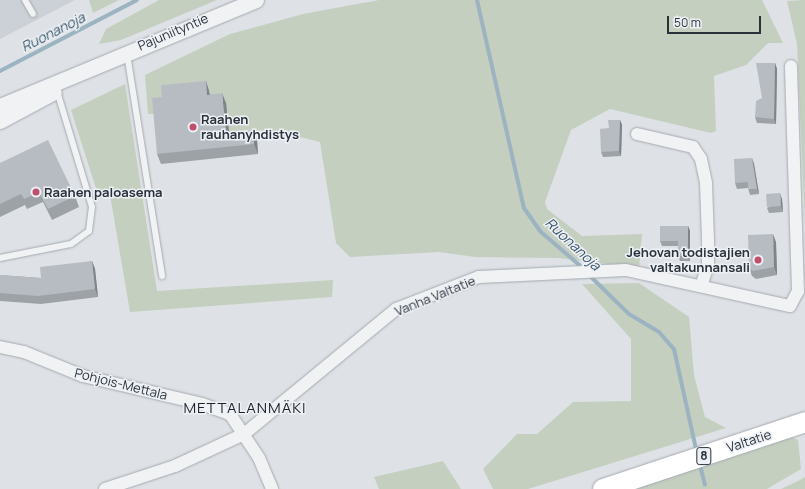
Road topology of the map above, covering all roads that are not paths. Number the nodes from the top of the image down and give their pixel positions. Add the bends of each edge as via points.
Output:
1 (24, 0) edge
2 (256, 0) edge
3 (33, 14) dead end
4 (127, 52) junction
5 (792, 66) dead end
6 (55, 88) junction
7 (0, 106) edge
8 (0, 121) edge
9 (637, 134) dead end
10 (0, 258) edge
11 (162, 276) dead end
12 (702, 284) junction
13 (0, 347) edge
14 (805, 422) edge
15 (244, 434) junction
16 (105, 489) edge
17 (272, 489) edge
18 (603, 489) edge

1 - 3 lane
2 - 4 street, Pajuniityntie
4 - 6 street, Pajuniityntie
4 - 11 lane
5 - 12 street, Vanha Valtatie via 798,291 790,306
6 - 7 street, Pajuniityntie
6 - 8 street, Pajuniityntie
6 - 10 lane via 92,206 89,231 71,244
9 - 12 street via 693,147 700,159 706,184 708,241 708,265
12 - 15 street, Vanha Valtatie via 626,270 576,270 478,277 396,309
13 - 15 street, Pohjois-Mettala via 24,352 83,376 202,404 230,414
14 - 18 highway, Valtatie / 8
15 - 16 street, Vanha Valtatie via 175,466
15 - 17 street, Pohjois-Mettala via 259,458

